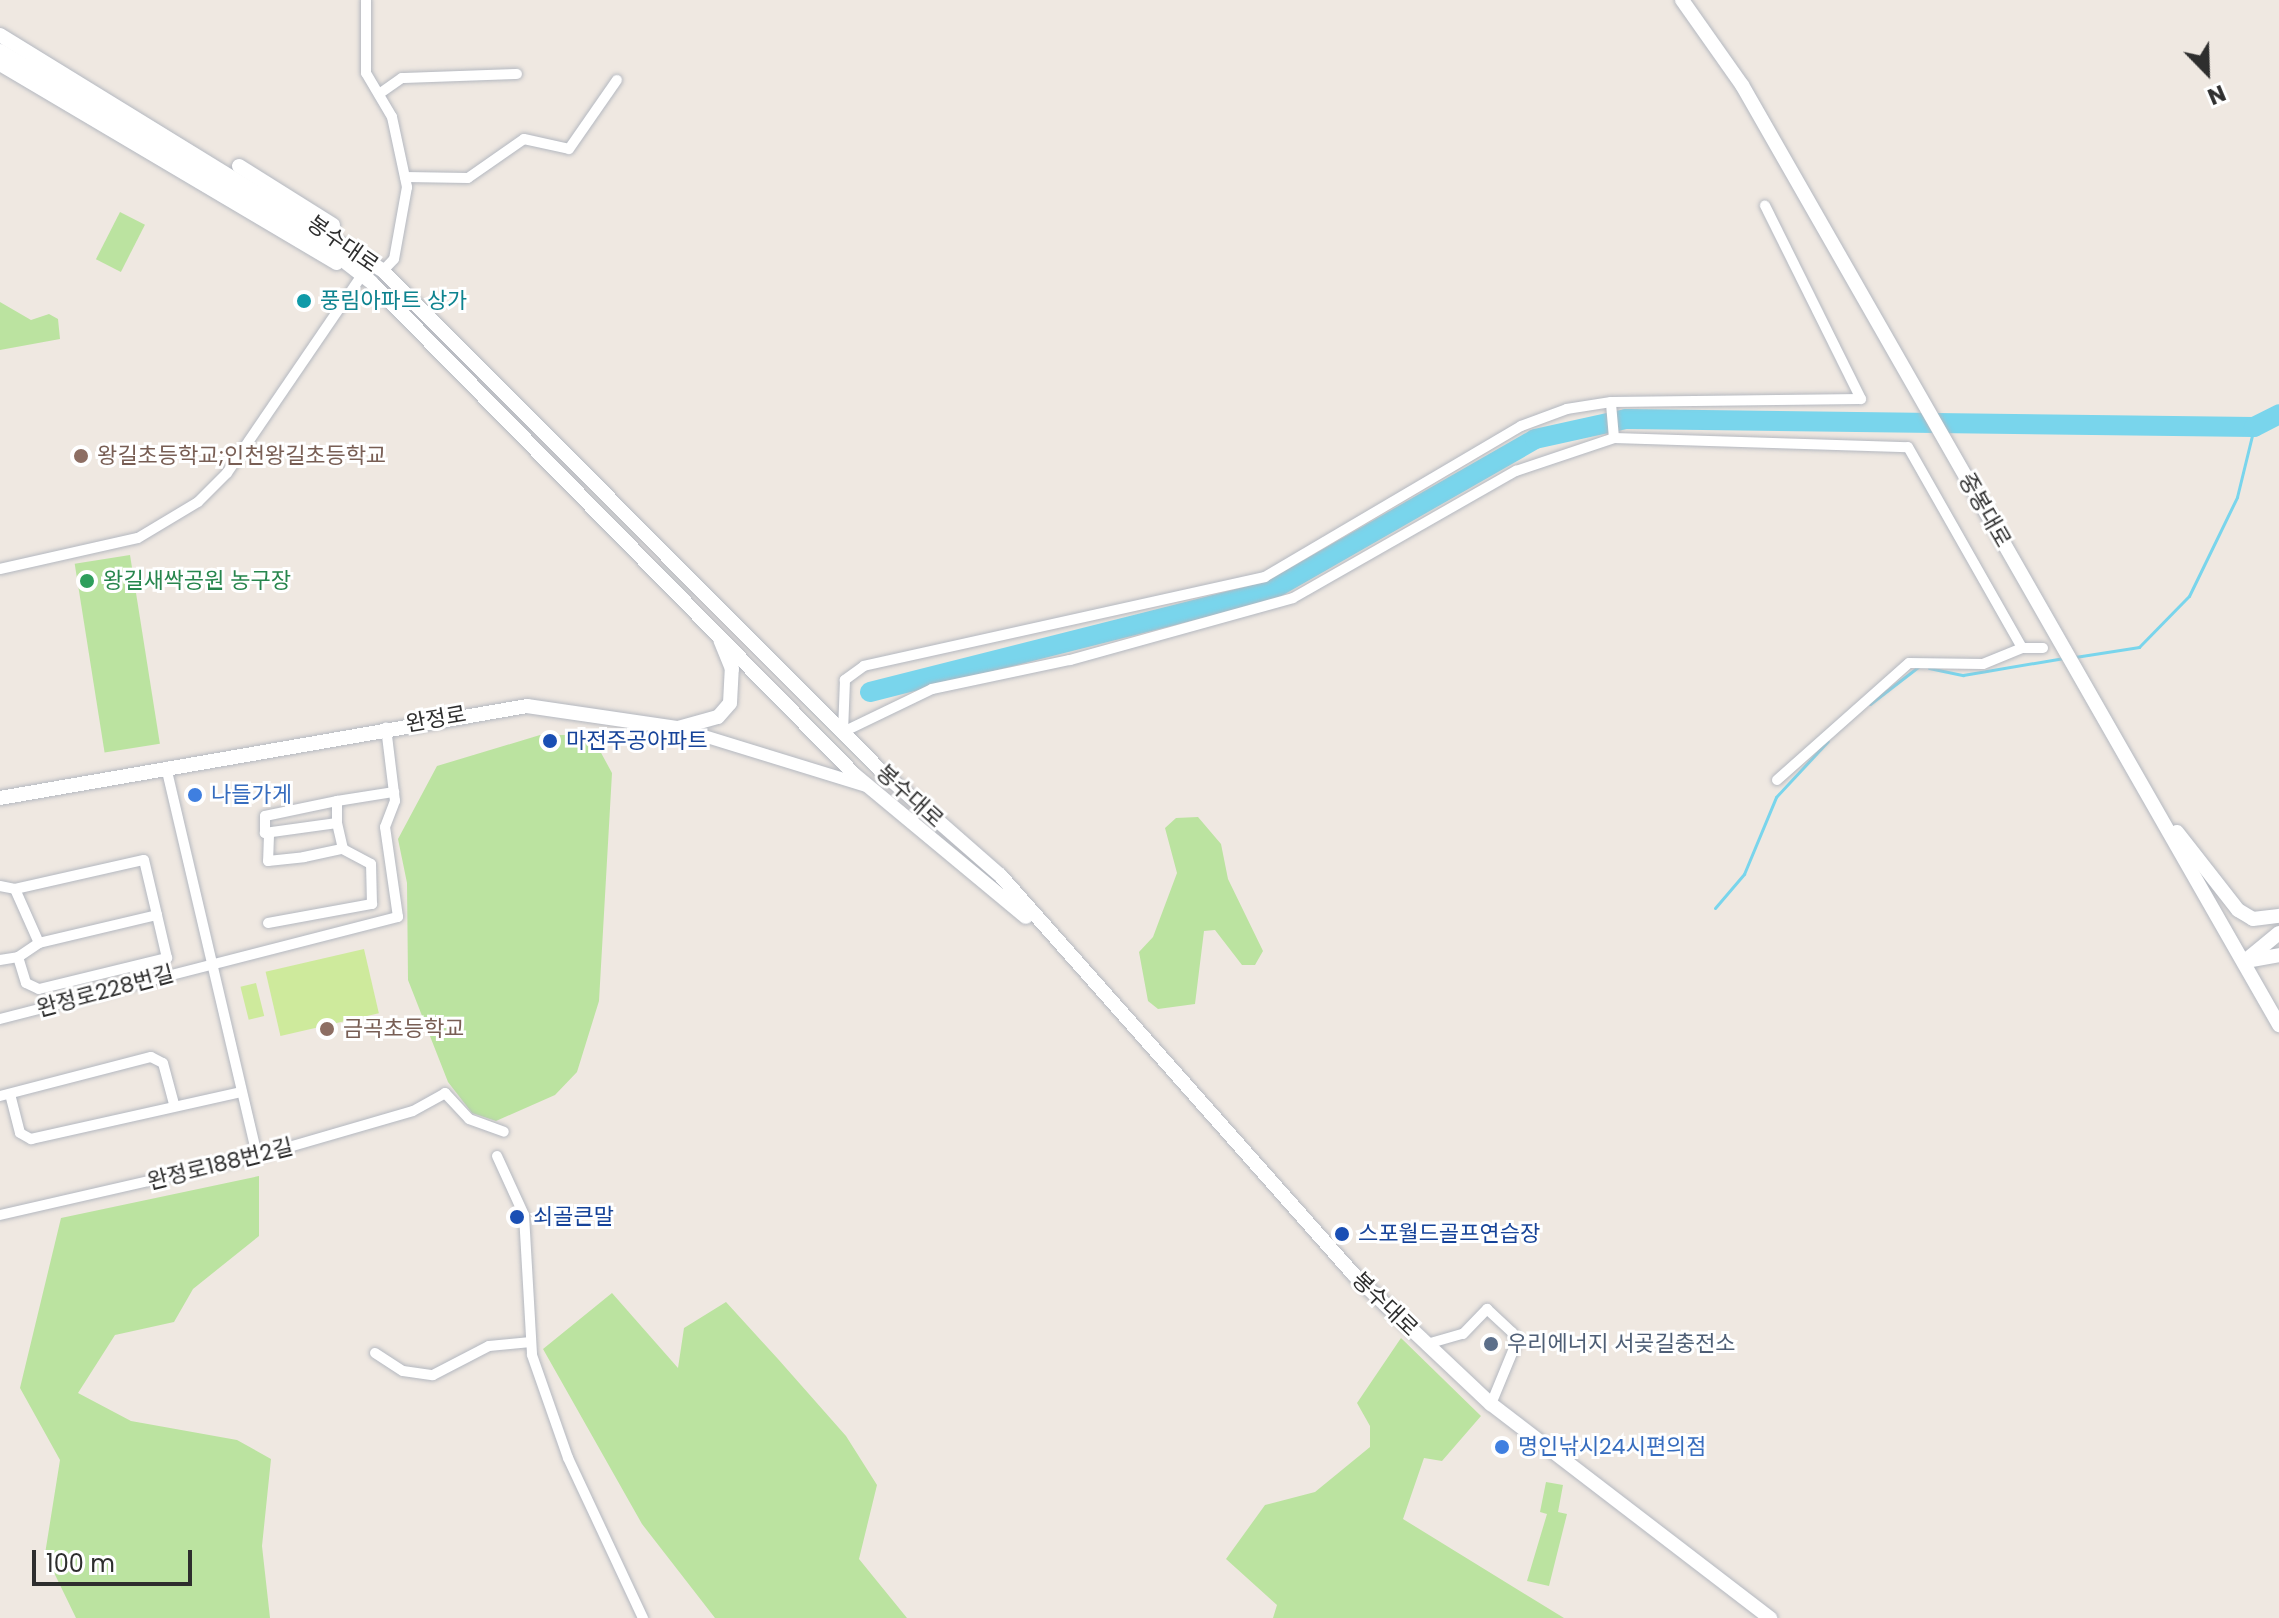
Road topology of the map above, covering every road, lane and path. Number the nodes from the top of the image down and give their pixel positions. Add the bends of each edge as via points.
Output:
1 (366, 0) edge
2 (1682, 0) edge
3 (0, 25) edge
4 (0, 35) edge
5 (0, 51) edge
6 (0, 64) edge
7 (517, 74) dead end
8 (617, 80) dead end
9 (379, 94) junction
10 (405, 177) junction
11 (1765, 206) dead end
12 (383, 271) junction
13 (359, 272) junction
14 (1612, 402) junction
15 (1614, 437) junction
16 (0, 569) edge
17 (715, 628) junction
18 (2022, 648) junction
19 (2043, 648) dead end
20 (820, 709) junction
21 (803, 720) junction
22 (386, 728) junction
23 (678, 728) junction
24 (843, 732) junction
25 (166, 767) junction
26 (1777, 780) dead end
27 (868, 786) junction
28 (394, 792) junction
29 (0, 798) edge
30 (337, 801) junction
31 (2164, 819) junction
32 (337, 823) junction
33 (941, 824) junction
34 (269, 835) junction
35 (343, 849) junction
36 (0, 886) edge
37 (15, 889) junction
38 (157, 915) junction
39 (2279, 916) edge
40 (268, 923) dead end
41 (2279, 933) edge
42 (39, 943) junction
43 (1057, 943) junction
44 (2279, 955) edge
45 (18, 957) junction
46 (0, 960) edge
47 (2245, 961) junction
48 (210, 964) junction
49 (39, 989) junction
50 (47, 1006) junction
51 (0, 1019) edge
52 (2279, 1025) edge
53 (241, 1092) junction
54 (5, 1095) edge
55 (174, 1104) junction
56 (504, 1132) dead end
57 (257, 1156) junction
58 (497, 1156) dead end
59 (0, 1215) edge
60 (531, 1342) junction
61 (1427, 1344) junction
62 (375, 1353) dead end
63 (1491, 1404) junction
64 (643, 1618) edge
65 (1770, 1618) edge

1 - 9 street via 366,73
2 - 31 main road, 중봉대로 via 1742,85
3 - 12 main road via 302,202
4 - 12 main road, 봉수대로
5 - 13 main road, 봉수대로
6 - 13 main road via 314,253
7 - 9 street via 402,78
8 - 10 street via 569,149 524,139 468,178
9 - 10 street via 392,117
10 - 12 street via 394,259
11 - 14 street via 1861,399
12 - 20 main road, 봉수대로
13 - 16 street via 227,473 198,502 138,538
13 - 17 main road, 봉수대로
14 - 15 street
14 - 24 street via 1521,426 1265,577 864,666 845,680
15 - 18 street via 1908,447
15 - 24 street via 1516,471 1293,598 1070,660 932,689
17 - 21 main road, 봉수대로
17 - 23 main road via 732,669 730,703 718,717
18 - 19 street
18 - 26 street via 1983,664 1909,663
20 - 21 main road via 820,719
20 - 24 main road, 봉수대로
21 - 27 main road, 봉수대로
22 - 23 main road, 완정로 via 527,706
22 - 25 main road, 완정로
22 - 28 street
23 - 27 street, 완정로
24 - 33 main road, 봉수대로
25 - 29 main road, 완정로
25 - 48 street
27 - 33 main road
27 - 43 main road
28 - 30 street
28 - 48 street, 완정로228번길 via 385,827 398,917
30 - 32 street
30 - 34 street via 265,816
31 - 39 main road via 2238,910 2253,919
31 - 47 main road, 중봉대로
32 - 34 street
32 - 35 street
33 - 43 main road, 봉수대로 via 1000,875
34 - 35 street via 271,863
35 - 40 street via 371,864 372,904
36 - 37 street
37 - 38 street via 144,860
37 - 42 street
38 - 42 street
38 - 49 street via 167,958
41 - 47 main road
42 - 45 street
43 - 61 main road, 봉수대로 via 1355,1276
44 - 47 main road
45 - 46 street
45 - 49 street via 26,983
47 - 52 main road, 중봉대로
48 - 50 street, 완정로228번길
48 - 53 street
49 - 50 street
50 - 51 street, 완정로228번길
53 - 55 street
53 - 57 street
54 - 55 street via 20,1133 31,1139
54 - 55 street via 151,1057 163,1063
56 - 57 street, 완정로188번2길 via 469,1119 445,1093
57 - 59 street, 완정로188번2길
58 - 60 street via 524,1215
60 - 62 street via 489,1346 433,1375 403,1371
60 - 64 street via 568,1458
61 - 63 main road, 봉수대로
61 - 63 street via 1463,1334 1487,1309 1512,1332 1517,1341
63 - 65 main road, 봉수대로

